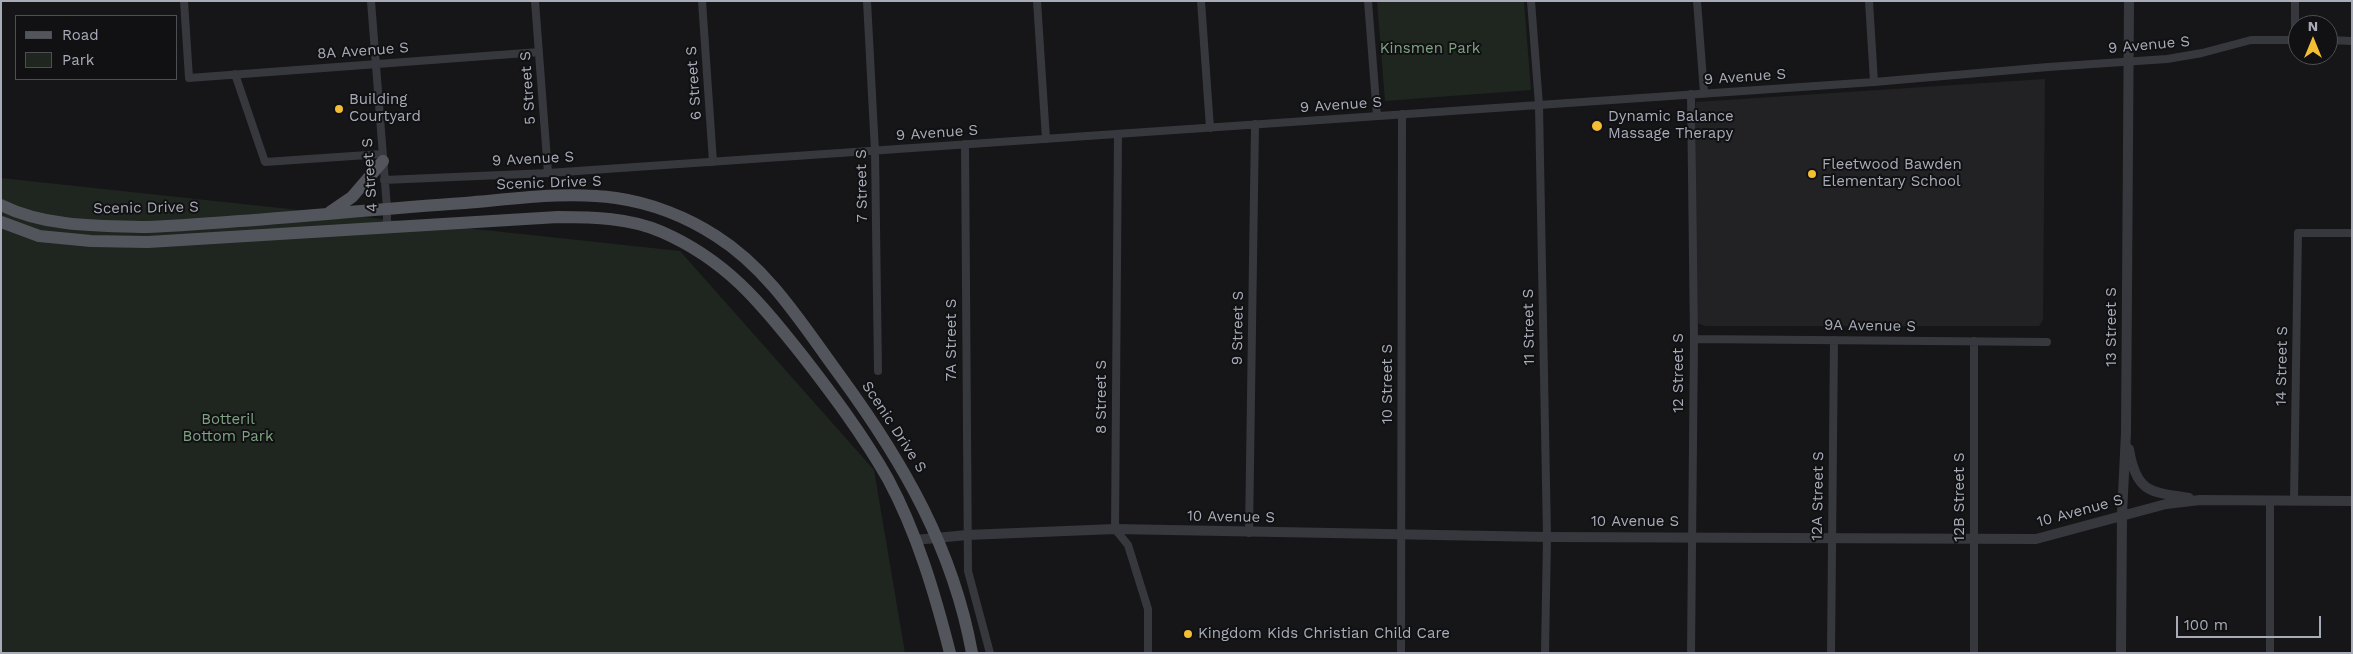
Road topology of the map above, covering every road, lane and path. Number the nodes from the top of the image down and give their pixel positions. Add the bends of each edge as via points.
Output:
1 (184, 1) edge
2 (371, 1) edge
3 (535, 1) edge
4 (702, 1) edge
5 (866, 1) edge
6 (1037, 1) edge
7 (1200, 1) edge
8 (1368, 1) edge
9 (1531, 1) edge
10 (1697, 1) edge
11 (1869, 1) edge
12 (2129, 1) edge
13 (2295, 1) edge
14 (2295, 15) edge
15 (2288, 40) edge
16 (2338, 40) edge
17 (2352, 41) edge
18 (539, 52) junction
19 (2129, 62) junction
20 (376, 64) junction
21 (235, 74) junction
22 (1874, 82) junction
23 (1704, 93) junction
24 (1691, 94) junction
25 (1539, 105) junction
26 (1402, 114) junction
27 (1376, 116) junction
28 (1255, 124) junction
29 (1210, 128) junction
30 (1118, 134) junction
31 (1046, 139) junction
32 (965, 144) junction
33 (875, 151) junction
34 (382, 157) junction
35 (713, 162) junction
36 (548, 173) junction
37 (384, 180) junction
38 (1, 205) edge
39 (387, 208) junction
40 (328, 214) junction
41 (1, 222) edge
42 (387, 227) junction
43 (2352, 232) edge
44 (1694, 339) junction
45 (1834, 340) junction
46 (1974, 341) junction
47 (2047, 342) dead end
48 (878, 371) dead end
49 (2126, 433) junction
50 (2200, 500) junction
51 (2294, 500) junction
52 (2270, 501) junction
53 (2352, 501) edge
54 (2122, 514) junction
55 (1115, 529) junction
56 (1249, 533) junction
57 (1401, 534) junction
58 (967, 535) junction
59 (1547, 536) junction
60 (1692, 536) junction
61 (938, 538) junction
62 (1831, 539) junction
63 (1974, 539) junction
64 (915, 540) junction
65 (950, 653) edge
66 (972, 653) edge
67 (990, 653) edge
68 (1148, 653) edge
69 (1400, 653) edge
70 (1545, 653) edge
71 (1690, 653) edge
72 (1831, 653) edge
73 (1974, 653) edge
74 (2121, 653) edge
75 (2270, 653) edge

1 - 21 street, 8A Avenue S via 189,78
2 - 20 street, 4 Street S
3 - 18 street, 5 Street S
4 - 35 street, 6 Street S
5 - 33 street, 7 Street S
6 - 31 street
7 - 29 street
8 - 27 street
9 - 25 street, 11 Street S
10 - 23 street
11 - 22 street
12 - 19 street, 13 Street S
13 - 14 street
15 - 19 street, 9 Avenue S via 2251,40 2184,57
16 - 17 street
18 - 20 street, 8A Avenue S
18 - 36 street, 5 Street S
19 - 22 street, 9 Avenue S
19 - 49 street, 13 Street S
20 - 21 street, 8A Avenue S
20 - 34 street, 4 Street S
21 - 34 street via 265,162
22 - 23 street, 9 Avenue S
23 - 24 street, 9 Avenue S
24 - 25 street, 9 Avenue S
24 - 44 street, 12 Street S
25 - 26 street, 9 Avenue S
25 - 59 street, 11 Street S
26 - 27 street, 9 Avenue S
26 - 57 street, 10 Street S
27 - 28 street, 9 Avenue S
28 - 29 street, 9 Avenue S
28 - 56 street, 9 Street S
29 - 30 street, 9 Avenue S
30 - 31 street, 9 Avenue S
30 - 55 street, 8 Street S
31 - 32 street, 9 Avenue S
32 - 33 street, 9 Avenue S
32 - 58 street, 7A Street S
33 - 35 street, 9 Avenue S
33 - 48 street, 7 Street S
34 - 37 street, 4 Street S
34 - 40 main road via 352,197
35 - 36 street, 9 Avenue S
36 - 37 street, 9 Avenue S
37 - 39 street, 4 Street S
38 - 40 main road, Scenic Drive S via 60,222 88,226 146,227
39 - 40 main road, Scenic Drive S
39 - 42 street, 4 Street S
39 - 61 main road, Scenic Drive S via 540,197 615,198 672,213 716,236 750,262 776,289 871,418 896,457
41 - 42 main road via 40,236 148,242
42 - 64 main road via 583,217 625,221 661,231 702,252 736,278 771,315 839,402 888,480
43 - 51 street, 14 Street S via 2298,233
44 - 45 street, 9A Avenue S
44 - 60 street, 12 Street S
45 - 46 street, 9A Avenue S
45 - 62 street, 12A Street S
46 - 47 street, 9A Avenue S
46 - 63 street, 12B Street S
49 - 50 street via 2130,459 2144,486 2150,491
49 - 54 street, 13 Street S
50 - 52 street, 10 Avenue S
50 - 54 street, 10 Avenue S
51 - 52 street, 10 Avenue S
51 - 53 street, 10 Avenue S
52 - 75 street
54 - 63 street, 10 Avenue S via 2036,539
54 - 74 street, 13 Street S
55 - 56 street, 10 Avenue S
55 - 58 street, 10 Avenue S
55 - 68 street via 1128,545 1148,609
56 - 57 street, 10 Avenue S
57 - 59 street, 10 Avenue S
57 - 69 street, 10 Street S
58 - 61 street, 10 Avenue S
58 - 67 street via 968,571
59 - 60 street, 10 Avenue S
59 - 70 street, 11 Street S
60 - 62 street, 10 Avenue S
60 - 71 street, 12 Street S
61 - 64 street, 10 Avenue S
61 - 66 main road, Scenic Drive S via 956,590
62 - 63 street, 10 Avenue S
62 - 72 street, 12A Street S
63 - 73 street, 12B Street S
64 - 65 main road

